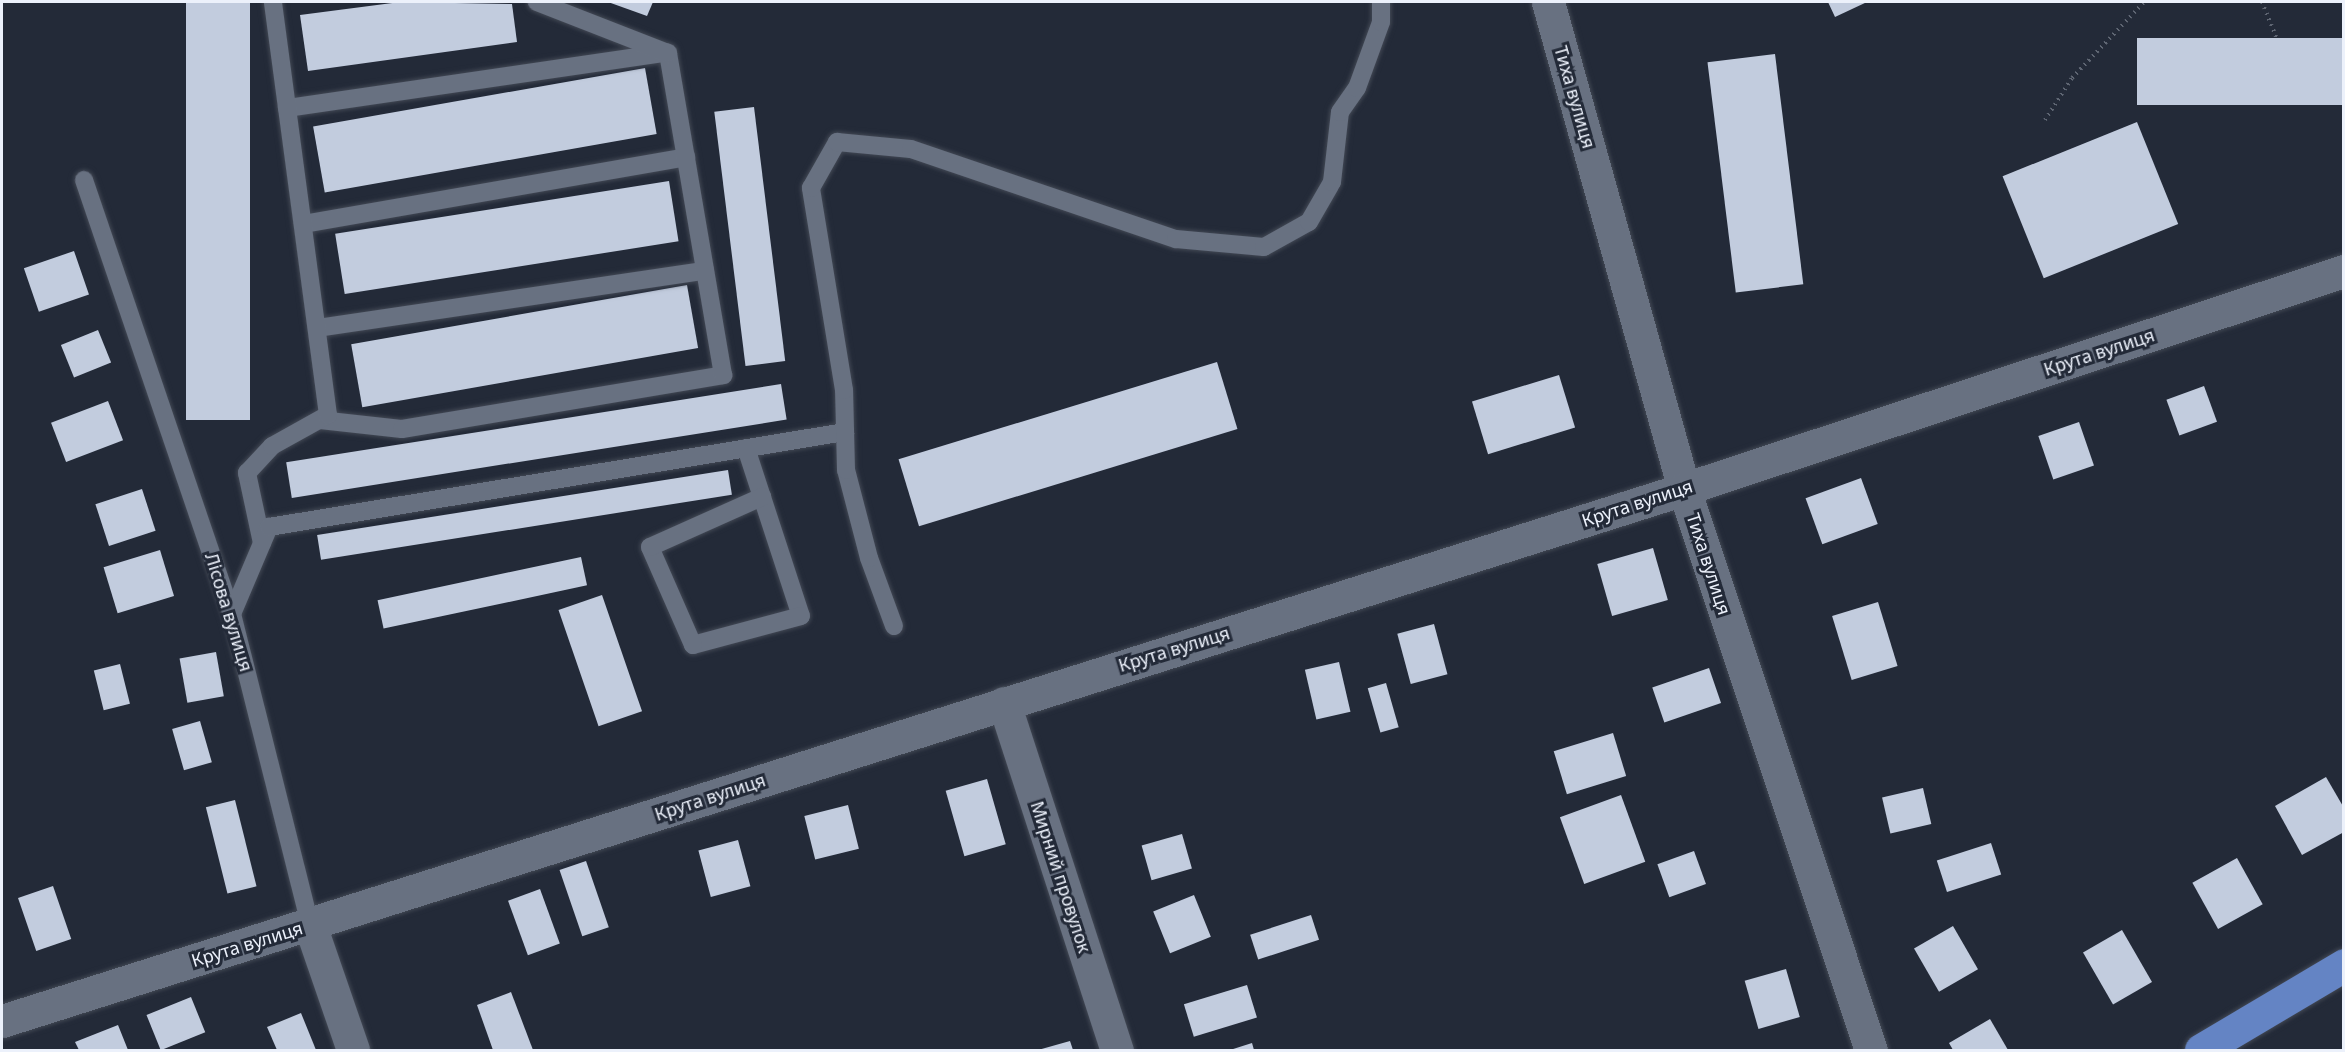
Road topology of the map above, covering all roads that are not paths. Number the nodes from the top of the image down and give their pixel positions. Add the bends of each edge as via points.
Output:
1 (273, 2) edge
2 (537, 2) edge
3 (1381, 2) edge
4 (1548, 2) edge
5 (668, 53) junction
6 (287, 108) junction
7 (686, 156) junction
8 (84, 180) dead end
9 (303, 224) junction
10 (705, 271) junction
11 (2343, 271) edge
12 (317, 328) junction
13 (320, 420) junction
14 (845, 432) junction
15 (746, 448) junction
16 (1684, 489) junction
17 (762, 497) junction
18 (262, 543) junction
19 (232, 614) junction
20 (894, 626) dead end
21 (1004, 703) junction
22 (310, 925) junction
23 (2343, 965) edge
24 (2, 1021) edge
25 (353, 1050) edge
26 (1117, 1050) edge
27 (1871, 1050) edge
28 (2201, 1050) edge

1 - 6 lane
2 - 5 lane
3 - 14 lane via 1382,22 1357,88 1340,112 1332,182 1309,222 1264,247 1176,239 911,149 837,142 811,188 844,390
4 - 16 street, Тиха вулиця
5 - 6 lane
5 - 7 lane
6 - 9 lane
7 - 9 lane
7 - 10 lane
8 - 19 lane, Лісова вулиця
9 - 12 lane
10 - 12 lane
10 - 13 lane via 723,375 402,429
11 - 16 street, Крута вулиця
12 - 13 lane via 328,415
13 - 18 lane via 272,446 247,473
14 - 15 lane
14 - 20 lane via 846,470 868,558
15 - 17 lane
15 - 18 lane via 269,527
16 - 21 street, Крута вулиця
16 - 27 street, Тиха вулиця
17 - 17 lane via 801,616 693,645 650,547
18 - 19 lane
19 - 22 lane, Лісова вулиця
21 - 22 street, Крута вулиця
21 - 26 street, Мирний провулок
22 - 24 street, Крута вулиця
22 - 25 street, Лісова вулиця
23 - 28 main road

